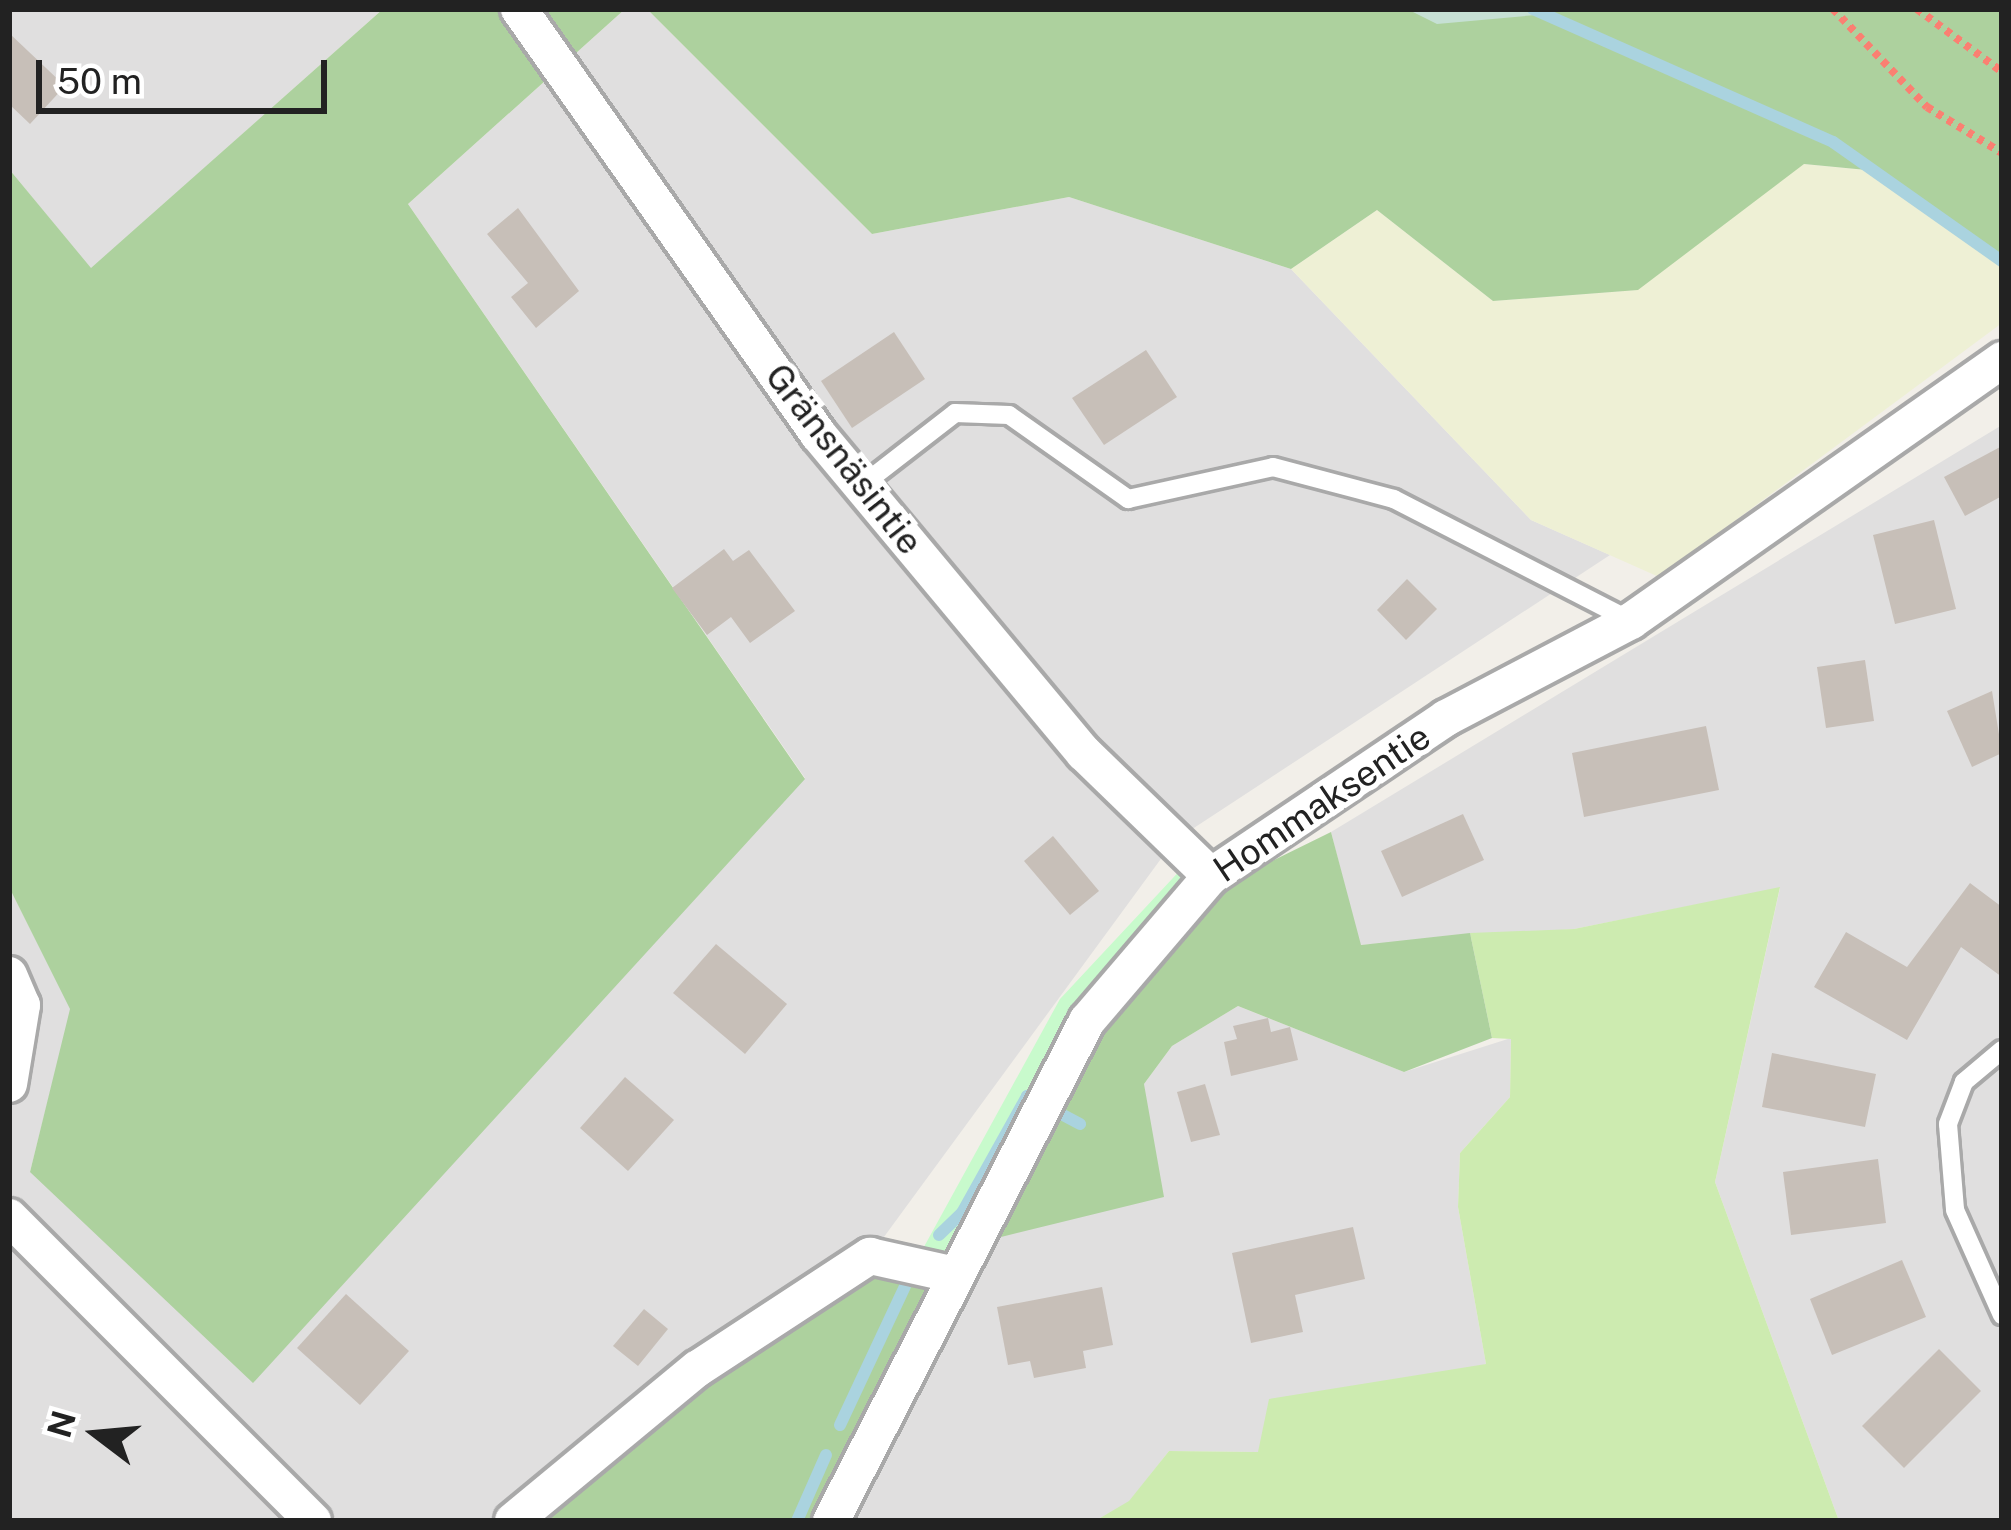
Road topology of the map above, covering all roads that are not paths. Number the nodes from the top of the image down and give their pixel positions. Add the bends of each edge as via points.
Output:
1 (519, 9) edge
2 (2002, 360) edge
3 (862, 486) junction
4 (1630, 621) junction
5 (1211, 876) junction
6 (9, 975) edge
7 (2002, 1050) edge
8 (9, 1084) edge
9 (9, 1216) edge
10 (951, 1274) junction
11 (2002, 1316) edge
12 (313, 1521) edge
13 (513, 1521) edge
14 (831, 1521) edge

1 - 3 street, Gränsnäsintie
2 - 4 street, Hommaksentie
3 - 4 lane via 956,413 1009,415 1127,499 1273,467 1394,499
3 - 5 street, Gränsnäsintie via 1084,753
4 - 5 street, Hommaksentie via 1446,718
5 - 10 street, Hommaksentie via 1088,1021
6 - 8 street via 22,1005
7 - 11 lane via 1964,1082 1948,1124 1954,1210
9 - 12 street
10 - 13 street via 870,1256 697,1369
10 - 14 street, Hommaksentie

